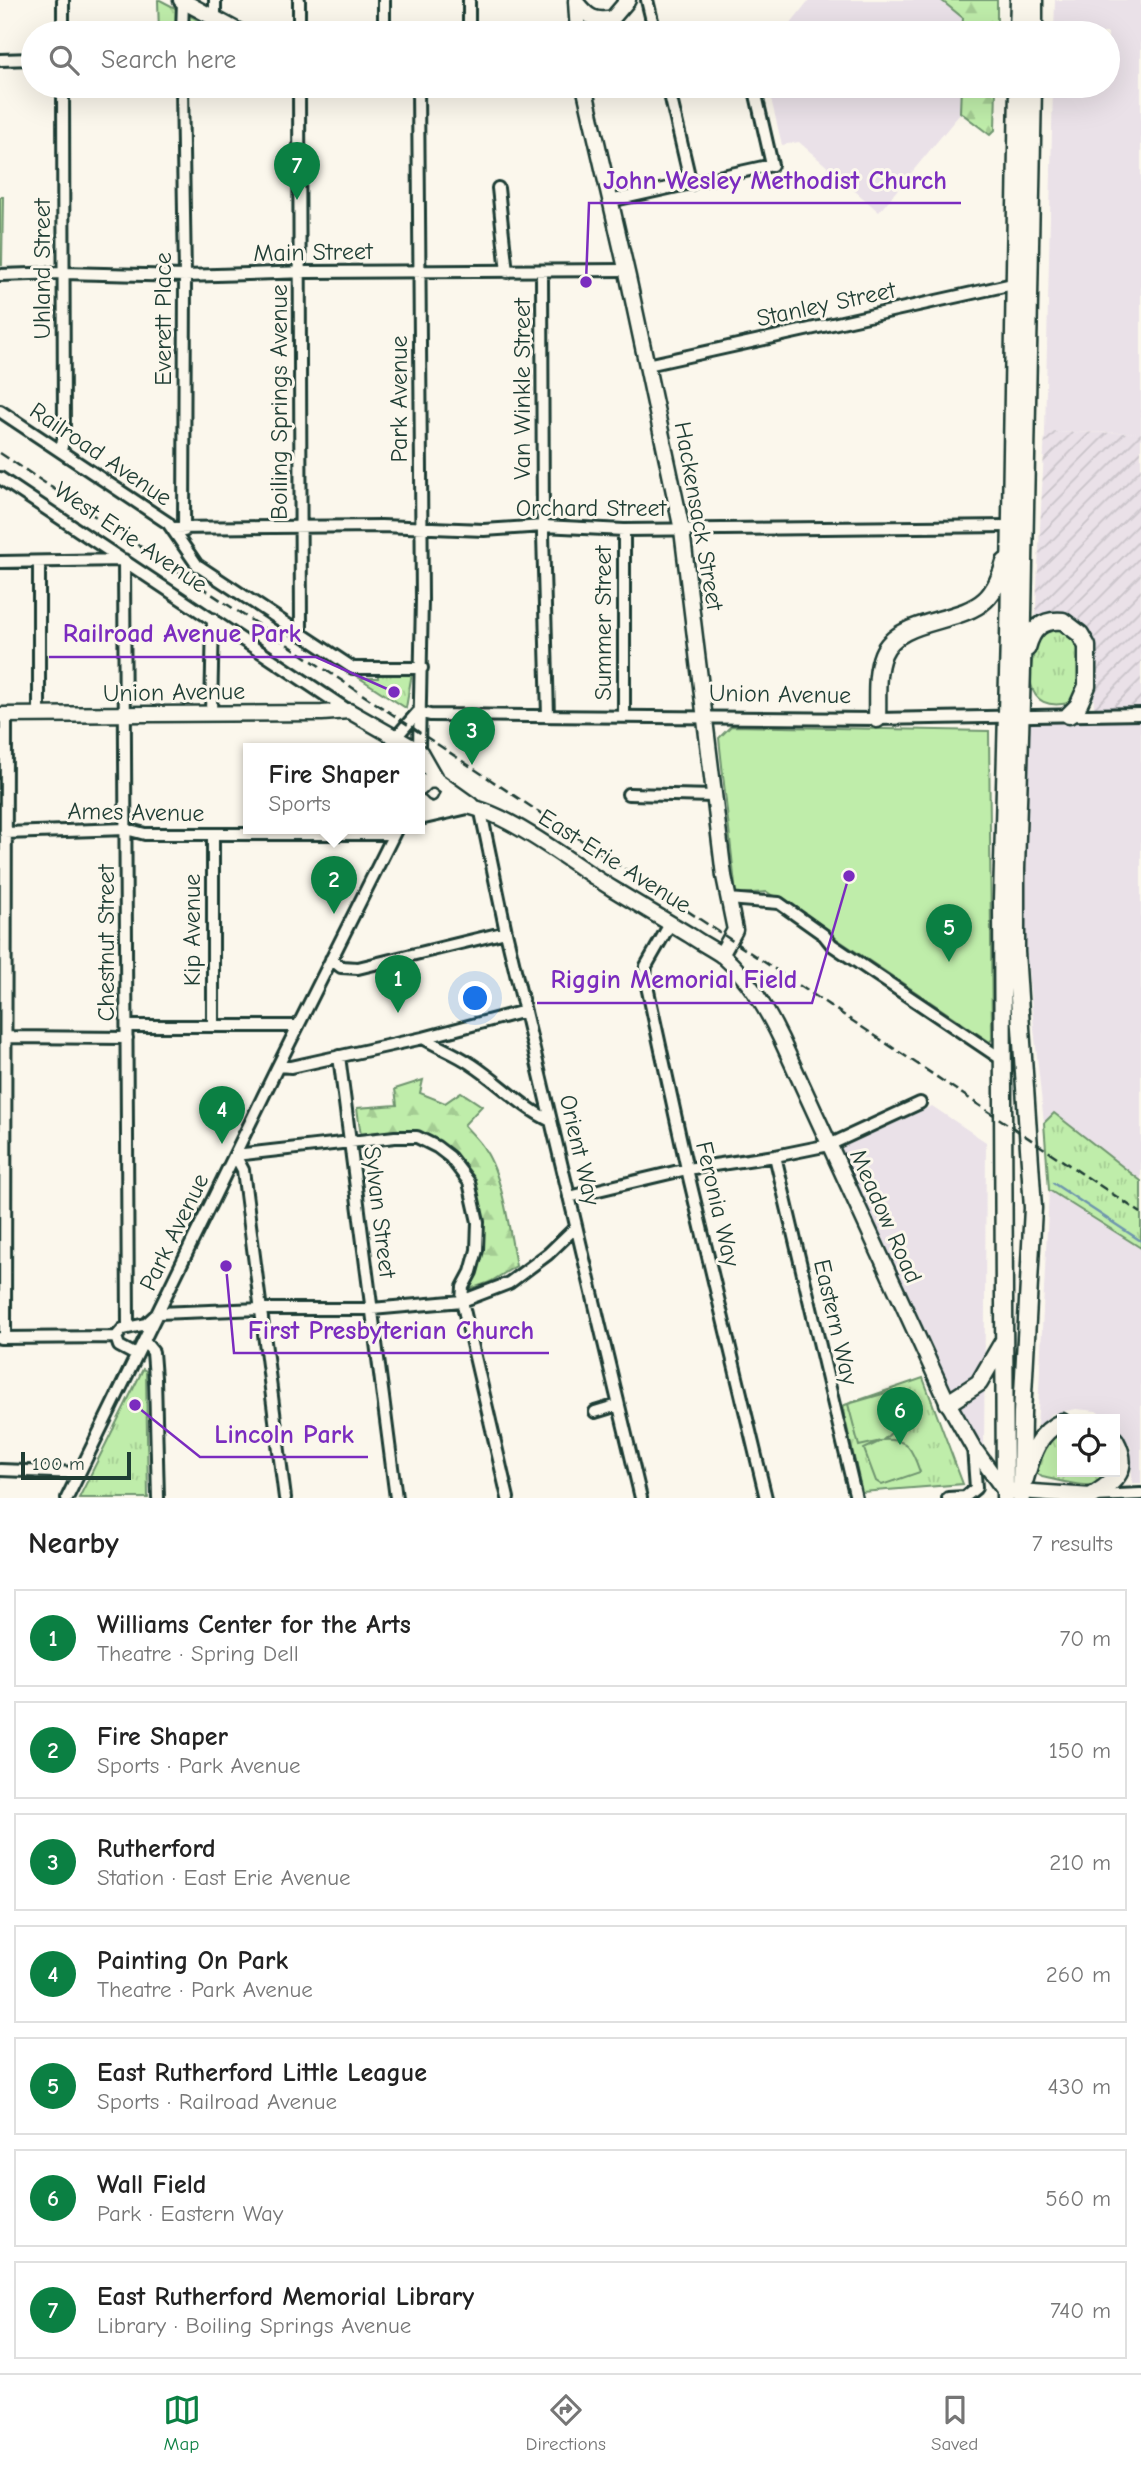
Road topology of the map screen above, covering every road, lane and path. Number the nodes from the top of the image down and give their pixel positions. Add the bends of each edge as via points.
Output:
1 (63, 0) edge
2 (215, 0) edge
3 (299, 0) edge
4 (384, 0) edge
5 (469, 0) edge
6 (628, 0) edge
7 (647, 0) edge
8 (1017, 0) edge
9 (1034, 0) edge
10 (182, 1) edge
11 (576, 1) edge
12 (614, 18) junction
13 (215, 20) joint
14 (63, 21) edge
15 (182, 21) edge
16 (299, 21) edge
17 (384, 21) edge
18 (469, 21) edge
19 (577, 21) edge
20 (611, 21) edge
21 (652, 21) edge
22 (1018, 21) edge
23 (1034, 21) edge
24 (21, 59) edge
25 (0, 60) edge
26 (63, 98) edge
27 (182, 98) edge
28 (299, 98) edge
29 (418, 98) edge
30 (587, 98) edge
31 (671, 98) edge
32 (757, 98) edge
33 (1018, 98) edge
34 (1033, 98) edge
35 (691, 184) junction
36 (498, 188) dead end
37 (610, 201) junction
38 (627, 270) junction
39 (63, 272) junction
40 (300, 272) junction
41 (419, 272) junction
42 (508, 272) junction
43 (542, 272) junction
44 (0, 275) edge
45 (185, 276) junction
46 (1013, 284) junction
47 (647, 365) junction
48 (0, 411) edge
49 (61, 451) junction
50 (0, 478) edge
51 (543, 526) junction
52 (1010, 526) junction
53 (177, 527) junction
54 (300, 527) junction
55 (421, 527) junction
56 (624, 530) junction
57 (682, 530) junction
58 (1009, 542) junction
59 (124, 559) junction
60 (0, 562) edge
61 (39, 562) junction
62 (213, 619) junction
63 (301, 634) junction
64 (422, 668) junction
65 (1022, 668) junction
66 (349, 710) junction
67 (418, 712) junction
68 (211, 713) junction
69 (1141, 714) edge
70 (3, 715) edge
71 (124, 715) junction
72 (1069, 715) junction
73 (39, 716) junction
74 (548, 716) junction
75 (624, 716) junction
76 (706, 716) junction
77 (1014, 716) junction
78 (877, 719) junction
79 (398, 742) edge
80 (418, 743) edge
81 (425, 760) edge
82 (425, 781) edge
83 (441, 784) junction
84 (628, 794) dead end
85 (715, 796) junction
86 (444, 804) junction
87 (475, 810) junction
88 (425, 811) edge
89 (425, 811) edge
90 (126, 830) junction
91 (5, 833) junction
92 (243, 833) edge
93 (213, 834) junction
94 (394, 834) edge
95 (728, 899) junction
96 (670, 924) junction
97 (506, 932) junction
98 (721, 955) junction
99 (331, 959) junction
100 (525, 1011) junction
101 (127, 1026) junction
102 (213, 1026) junction
103 (298, 1026) junction
104 (4, 1032) edge
105 (127, 1038) junction
106 (423, 1038) junction
107 (339, 1056) junction
108 (1003, 1060) junction
109 (278, 1066) junction
110 (920, 1103) dead end
111 (551, 1121) junction
112 (350, 1141) junction
113 (829, 1145) junction
114 (235, 1156) junction
115 (775, 1157) junction
116 (687, 1169) junction
117 (569, 1197) junction
118 (3, 1223) edge
119 (576, 1227) junction
120 (462, 1301) junction
121 (261, 1308) junction
122 (372, 1309) junction
123 (158, 1313) junction
124 (128, 1326) junction
125 (116, 1337) junction
126 (3, 1338) edge
127 (1004, 1339) junction
128 (144, 1341) junction
129 (136, 1355) junction
130 (948, 1403) junction
131 (618, 1405) junction
132 (595, 1412) dead end
133 (1057, 1425) edge
134 (973, 1447) junction
135 (1120, 1452) edge
136 (0, 1470) edge
137 (1120, 1470) edge
138 (79, 1473) junction
139 (1115, 1477) edge
140 (1013, 1493) edge
141 (1141, 1494) edge
142 (1092, 1496) edge
143 (67, 1498) edge
144 (158, 1498) edge
145 (285, 1498) edge
146 (396, 1498) edge
147 (508, 1498) edge
148 (640, 1498) edge
149 (765, 1498) edge
150 (856, 1498) edge
151 (948, 1498) edge

1 - 14 street
2 - 13 street
3 - 16 street
4 - 17 street
5 - 18 street
6 - 12 main road
7 - 21 street
8 - 22 highway
9 - 23 highway
10 - 13 main road
10 - 15 street
11 - 12 main road via 598,21
11 - 19 main road
12 - 20 main road
24 - 25 street
26 - 39 street, Uhland Street
27 - 45 street, Everett Place
28 - 40 street, Boiling Springs Avenue
29 - 41 street, Park Avenue
30 - 37 main road, Hackensack Street
31 - 35 street
32 - 35 street via 772,165
33 - 46 highway
34 - 65 highway
35 - 37 street
36 - 42 street
37 - 38 main road, Hackensack Street
38 - 43 street, Main Street
38 - 47 main road, Hackensack Street
39 - 44 street, Main Street
39 - 45 street, Main Street
39 - 49 street, Uhland Street
40 - 41 street, Main Street
40 - 45 street, Main Street
40 - 54 street, Boiling Springs Avenue
41 - 42 street, Main Street
41 - 55 street, Park Avenue
42 - 43 street, Main Street
43 - 51 street, Van Winkle Street
45 - 53 street, Everett Place
46 - 47 street, Stanley Street
46 - 52 highway
47 - 57 main road, Hackensack Street
48 - 49 street, Railroad Avenue
49 - 53 street, Railroad Avenue
50 - 59 street, West Erie Avenue
51 - 55 street, Orchard Street via 484,530
51 - 56 street, Orchard Street
51 - 74 street, Van Winkle Street
52 - 57 street, Orchard Street
52 - 58 highway
53 - 54 street, Orchard Street
53 - 63 street, Everett Place via 186,552 197,565
54 - 55 street, Orchard Street
54 - 63 street, Boiling Springs Avenue
55 - 64 street, Park Avenue
56 - 57 street, Orchard Street
56 - 75 street, Summer Street
57 - 76 main road, Hackensack Street
58 - 77 highway
58 - 78 highway via 1002,574 986,600 896,637 883,653
59 - 61 street
59 - 62 street, West Erie Avenue
59 - 71 street, Chestnut Street
60 - 61 street
61 - 73 street
62 - 66 street, West Erie Avenue
62 - 68 street
63 - 64 street via 353,667
64 - 67 street, Park Avenue
65 - 72 highway via 1036,627 1063,621 1080,634 1087,646 1087,686
65 - 77 highway
66 - 68 main road, Union Avenue
66 - 79 main road
67 - 74 street, Union Avenue
67 - 79 street
67 - 80 street, Park Avenue
68 - 71 main road, Union Avenue
69 - 72 street, Union Avenue
70 - 73 main road, Union Avenue
70 - 91 street
71 - 73 main road, Union Avenue
71 - 90 street, Chestnut Street
72 - 77 street, Union Avenue
74 - 75 street, Union Avenue
75 - 76 street, Union Avenue
76 - 78 street, Union Avenue
76 - 85 main road, Hackensack Street
77 - 78 street, Union Avenue
77 - 108 highway via 1002,901
77 - 140 highway via 1016,952 1033,1225
81 - 83 main road
82 - 83 main road
83 - 86 main road via 447,797
83 - 87 main road, East Erie Avenue
84 - 85 street
85 - 95 main road, Hackensack Street
86 - 87 main road, East Erie Avenue
86 - 88 main road
87 - 89 street
87 - 96 main road, East Erie Avenue via 522,829
87 - 97 street, Orient Way
90 - 91 street, Ames Avenue
90 - 93 street, Ames Avenue
90 - 101 street, Chestnut Street
91 - 104 street
92 - 93 street, Ames Avenue
93 - 102 street, Kip Avenue
94 - 99 street, Park Avenue
95 - 98 main road, Hackensack Street via 735,930
95 - 108 street via 779,903 824,934 832,945
96 - 98 main road, East Erie Avenue
96 - 116 street, Feronia Way via 646,966 645,977
97 - 99 street via 358,968 341,967
97 - 100 street, Orient Way
98 - 113 main road, Meadow Road via 767,1010
99 - 103 street, Park Avenue
100 - 106 street
100 - 111 street, Orient Way
101 - 102 street
101 - 105 street, Chestnut Street
102 - 103 street
103 - 109 street, Park Avenue
104 - 105 street
104 - 118 street
105 - 124 street, Chestnut Street
106 - 107 street
106 - 111 street via 468,1061 530,1111
107 - 109 street
107 - 112 street, Sylvan Street
108 - 127 highway
109 - 114 street, Park Avenue
110 - 113 street
111 - 117 street, Orient Way
112 - 114 street
112 - 120 street via 417,1137 460,1168 469,1182 478,1222 477,1250
112 - 122 street, Sylvan Street
113 - 115 street
113 - 130 main road, Meadow Road
114 - 121 street via 243,1170
114 - 123 street, Park Avenue
115 - 116 street
115 - 150 street, Eastern Way
116 - 117 street
116 - 149 street, Feronia Way
117 - 119 street, Orient Way
118 - 126 street
119 - 120 street via 509,1283
119 - 131 street, Orient Way
120 - 122 street
120 - 147 street
121 - 122 street
121 - 123 street
121 - 145 street
122 - 146 street, Sylvan Street
123 - 124 street via 146,1324
123 - 128 street, Park Avenue
124 - 125 street
125 - 126 street
125 - 129 street via 119,1346
127 - 130 highway via 979,1383
127 - 140 highway
128 - 129 street, Park Avenue
128 - 144 street via 153,1353
129 - 138 street, Park Avenue
130 - 134 main road, Meadow Road
131 - 132 street
131 - 148 street, Orient Way
133 - 140 highway via 1040,1439
134 - 140 main road, Meadow Road
134 - 151 street via 976,1488 965,1497
135 - 137 highway
136 - 138 street
138 - 143 street, Park Avenue
139 - 142 highway
140 - 142 main road
141 - 142 street

